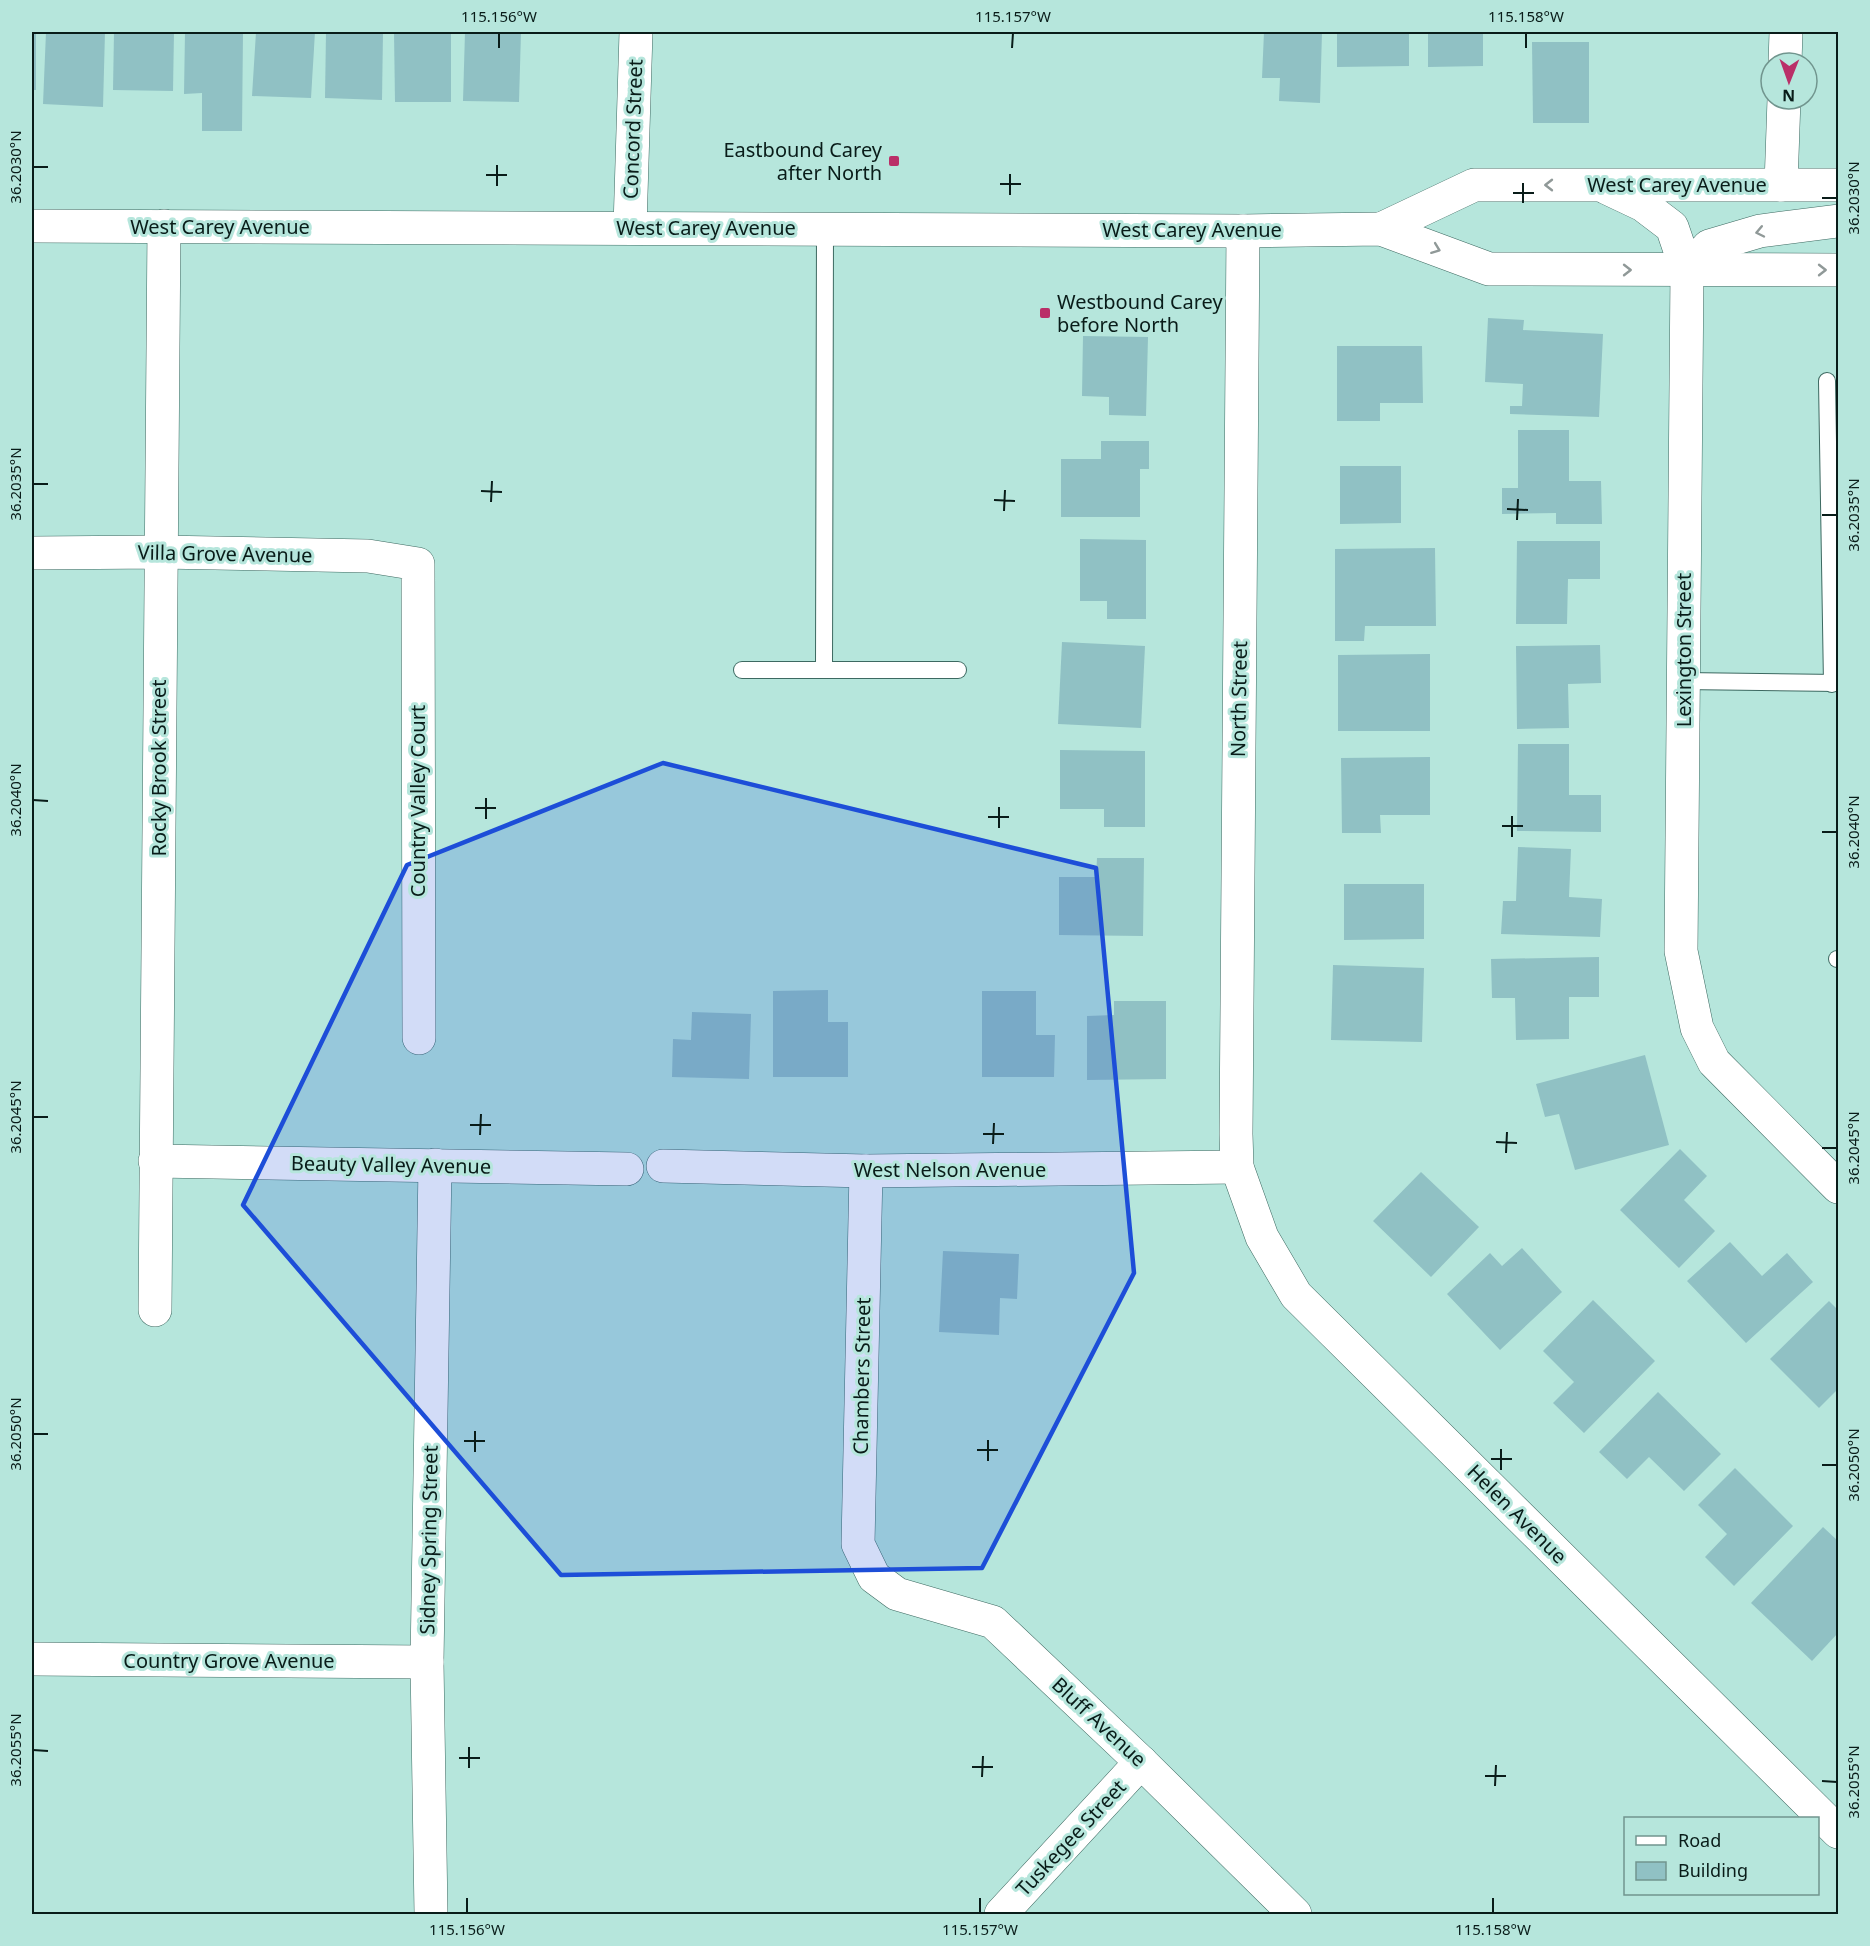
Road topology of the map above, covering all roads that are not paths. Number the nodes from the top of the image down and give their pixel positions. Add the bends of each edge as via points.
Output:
1 (636, 32) edge
2 (1786, 32) edge
3 (1785, 51) edge
4 (1784, 111) edge
5 (1781, 185) junction
6 (1839, 185) edge
7 (1603, 186) junction
8 (1839, 221) edge
9 (32, 226) edge
10 (164, 226) junction
11 (630, 227) junction
12 (825, 228) junction
13 (1381, 228) junction
14 (1243, 231) junction
15 (1839, 270) edge
16 (1687, 271) junction
17 (1827, 381) dead end
18 (160, 552) junction
19 (32, 554) edge
20 (418, 564) joint
21 (742, 670) dead end
22 (824, 670) junction
23 (958, 670) dead end
24 (1683, 681) junction
25 (1835, 683) edge
26 (419, 1038) dead end
27 (155, 1161) junction
28 (435, 1165) junction
29 (663, 1166) dead end
30 (1237, 1167) junction
31 (627, 1169) dead end
32 (866, 1171) junction
33 (1839, 1187) edge
34 (155, 1310) dead end
35 (874, 1577) joint
36 (32, 1659) edge
37 (427, 1662) junction
38 (1141, 1762) junction
39 (1839, 1832) edge
40 (431, 1914) edge
41 (1001, 1914) edge
42 (1295, 1914) edge

1 - 11 street, Concord Street
2 - 3 street
4 - 5 street
5 - 6 street, West Carey Avenue
5 - 7 street, West Carey Avenue
7 -> 13 street, West Carey Avenue via 1474,185
7 - 16 street, Lexington Street via 1642,205 1672,227
8 -> 16 street via 1760,231 1708,246
9 - 10 street, West Carey Avenue
10 - 11 street, West Carey Avenue
10 - 18 street, Rocky Brook Street
11 - 12 street, West Carey Avenue
12 - 14 street, West Carey Avenue
12 - 22 lane
13 - 14 street, West Carey Avenue
13 -> 16 street, West Carey Avenue via 1489,269
14 - 30 street, North Street
16 -> 15 street, West Carey Avenue
16 - 24 street, Lexington Street
17 - 25 lane
18 - 19 street, Villa Grove Avenue
18 - 20 street, Villa Grove Avenue via 368,556
18 - 27 street, Rocky Brook Street
20 - 26 street, Country Valley Court
21 - 22 lane
22 - 23 lane
24 - 25 lane
24 - 33 street, Lexington Street via 1681,951 1697,1028 1714,1062
27 - 28 street, Beauty Valley Avenue
27 - 34 street, Rocky Brook Street
28 - 31 street, Beauty Valley Avenue
28 - 37 street, Sidney Spring Street
29 - 32 street, West Nelson Avenue
30 - 32 street, West Nelson Avenue
30 - 39 street, Helen Avenue via 1262,1237 1296,1295
32 - 35 street, Chambers Street via 858,1544
35 - 38 street, Bluff Avenue via 897,1594 993,1622
36 - 37 street, Country Grove Avenue
37 - 40 street, Sidney Spring Street
38 - 41 street, Tuskegee Street
38 - 42 street, Bluff Avenue

